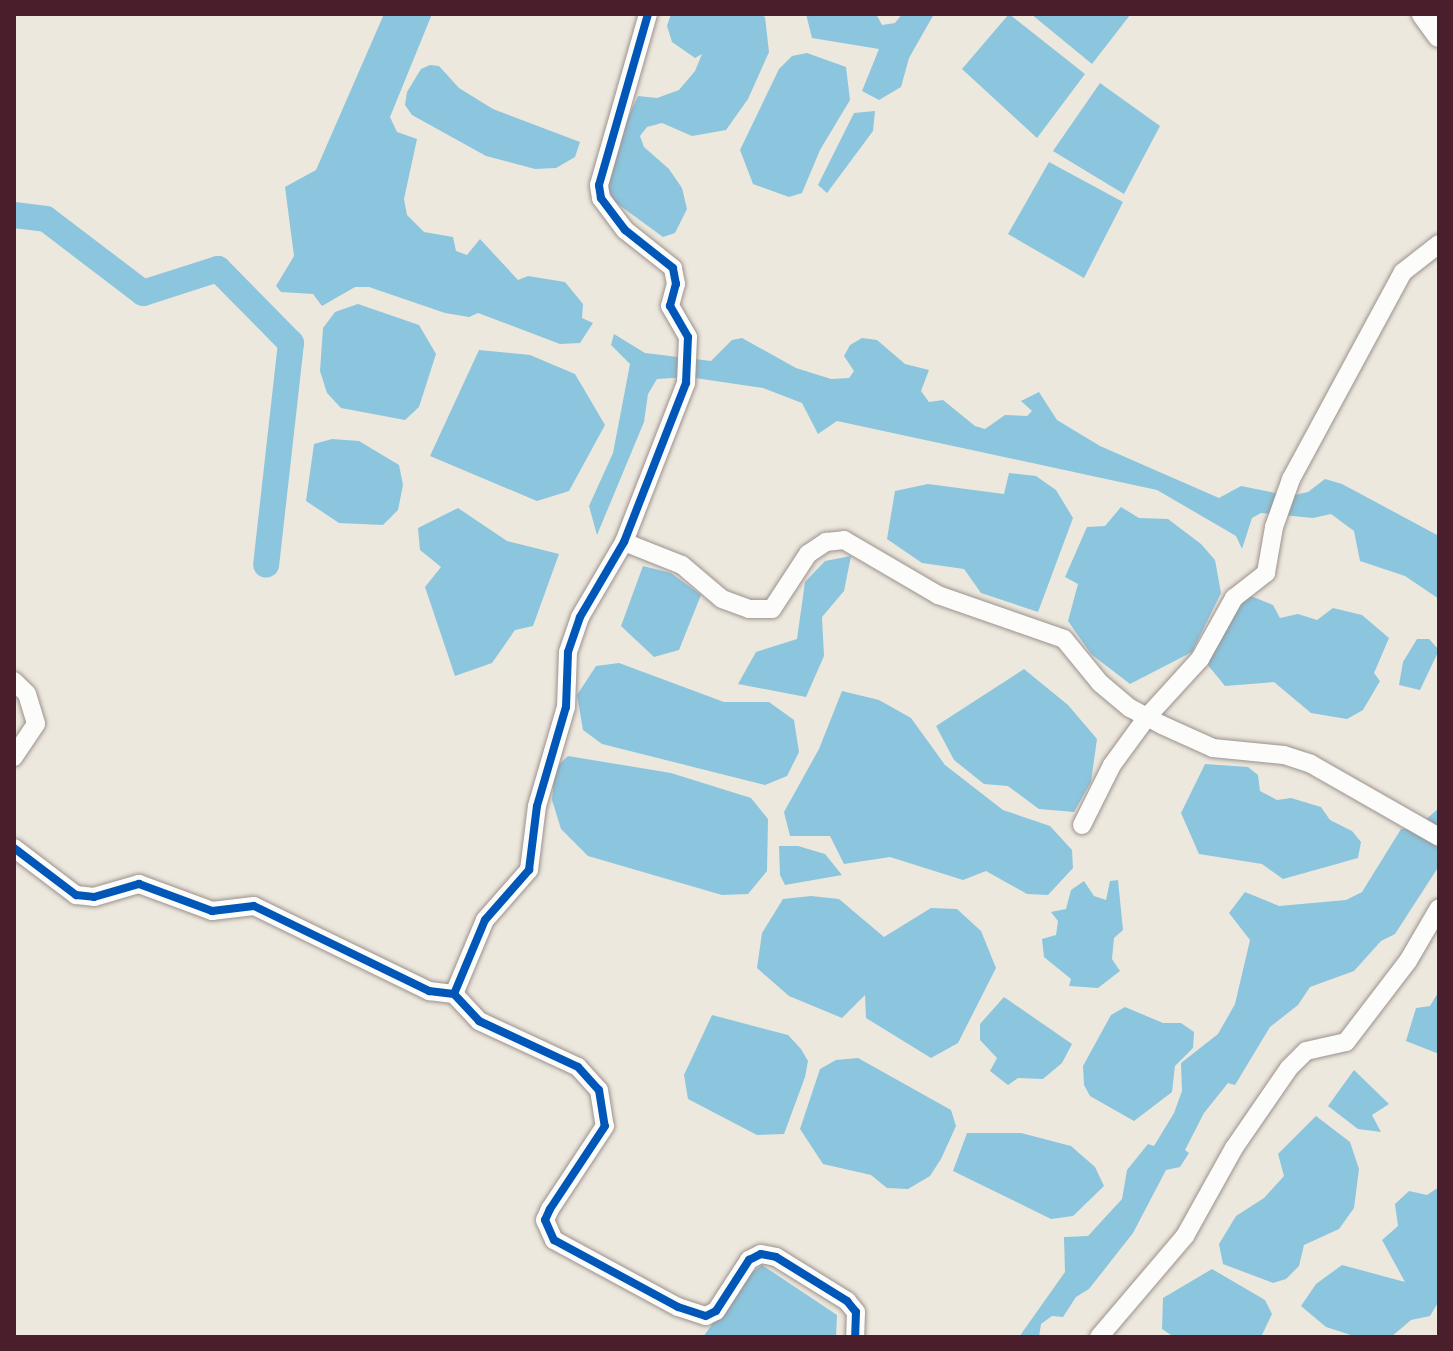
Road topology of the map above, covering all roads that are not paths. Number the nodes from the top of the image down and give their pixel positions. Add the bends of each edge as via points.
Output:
1 (648, 14) edge
2 (1424, 14) edge
3 (1439, 35) edge
4 (1439, 244) edge
5 (624, 542) junction
6 (14, 681) edge
7 (1147, 717) junction
8 (14, 757) edge
9 (1082, 825) dead end
10 (1439, 837) edge
11 (14, 848) edge
12 (1439, 908) edge
13 (454, 994) junction
14 (855, 1337) edge
15 (1099, 1337) edge

1 - 5 street via 599,185 601,198 625,230 673,268 676,284 670,306 690,348 682,402
2 - 3 main road
4 - 7 street via 1403,272 1291,479 1274,527 1266,573 1234,598 1200,659
5 - 7 street via 682,565 722,599 749,609 772,609 808,554 826,542 844,540 938,595 1064,639 1100,683
5 - 13 street via 580,617 568,652 566,707 537,806 529,870 485,920
6 - 8 street via 27,694 36,724
7 - 9 street via 1112,765
7 - 10 street via 1213,748 1284,755 1311,764
11 - 13 street via 76,895 94,897 139,884 212,911 254,906 429,991
12 - 15 street via 1408,961 1346,1042 1306,1051 1289,1068 1234,1148 1177,1248
13 - 14 street via 479,1021 578,1067 599,1090 605,1126 545,1220 554,1240 678,1307 706,1316 716,1311 749,1260 761,1254 776,1257 847,1301 856,1312

